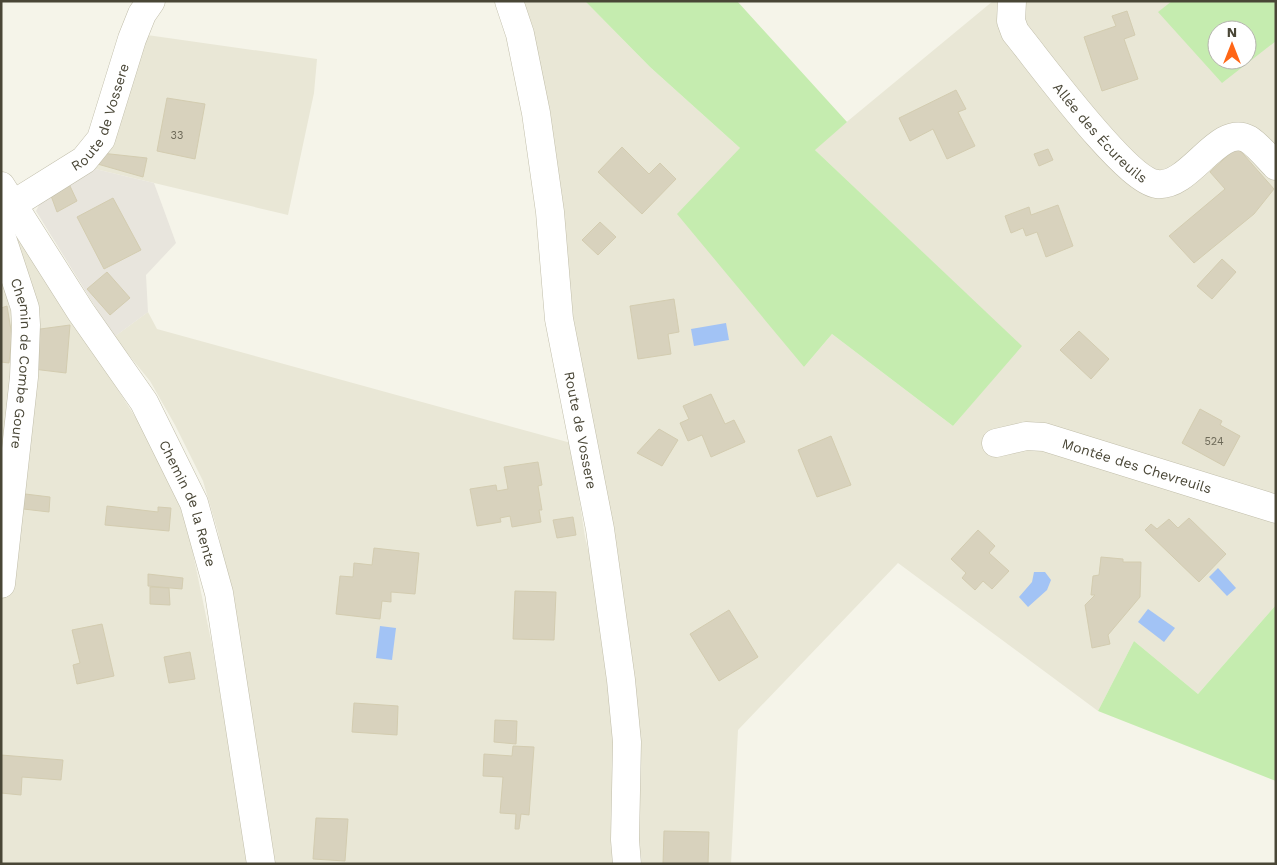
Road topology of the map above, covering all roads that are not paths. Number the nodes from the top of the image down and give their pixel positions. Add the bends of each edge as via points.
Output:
1 (151, 1) edge
2 (509, 1) edge
3 (1012, 1) edge
4 (1276, 166) edge
5 (5, 201) edge
6 (1, 235) edge
7 (996, 443) dead end
8 (1276, 509) edge
9 (1, 584) edge
10 (261, 864) edge
11 (628, 864) edge

1 - 5 street, Route de Vossere via 132,39 101,139 84,160 40,190
2 - 11 street, Route de Vossere via 520,34 536,113 550,212 558,319 600,529 621,680 627,742 625,840
3 - 4 street, Allée des Écureuils via 1011,21 1015,32 1120,159 1143,179 1158,184 1176,180 1223,142 1240,136 1250,140
5 - 10 street, Chemin de la Rente via 144,402 194,504 219,593
6 - 9 street, Chemin de Combe Goure via 25,308 26,325 24,377
7 - 8 street, Montée des Chevreuils via 1026,436 1044,438

